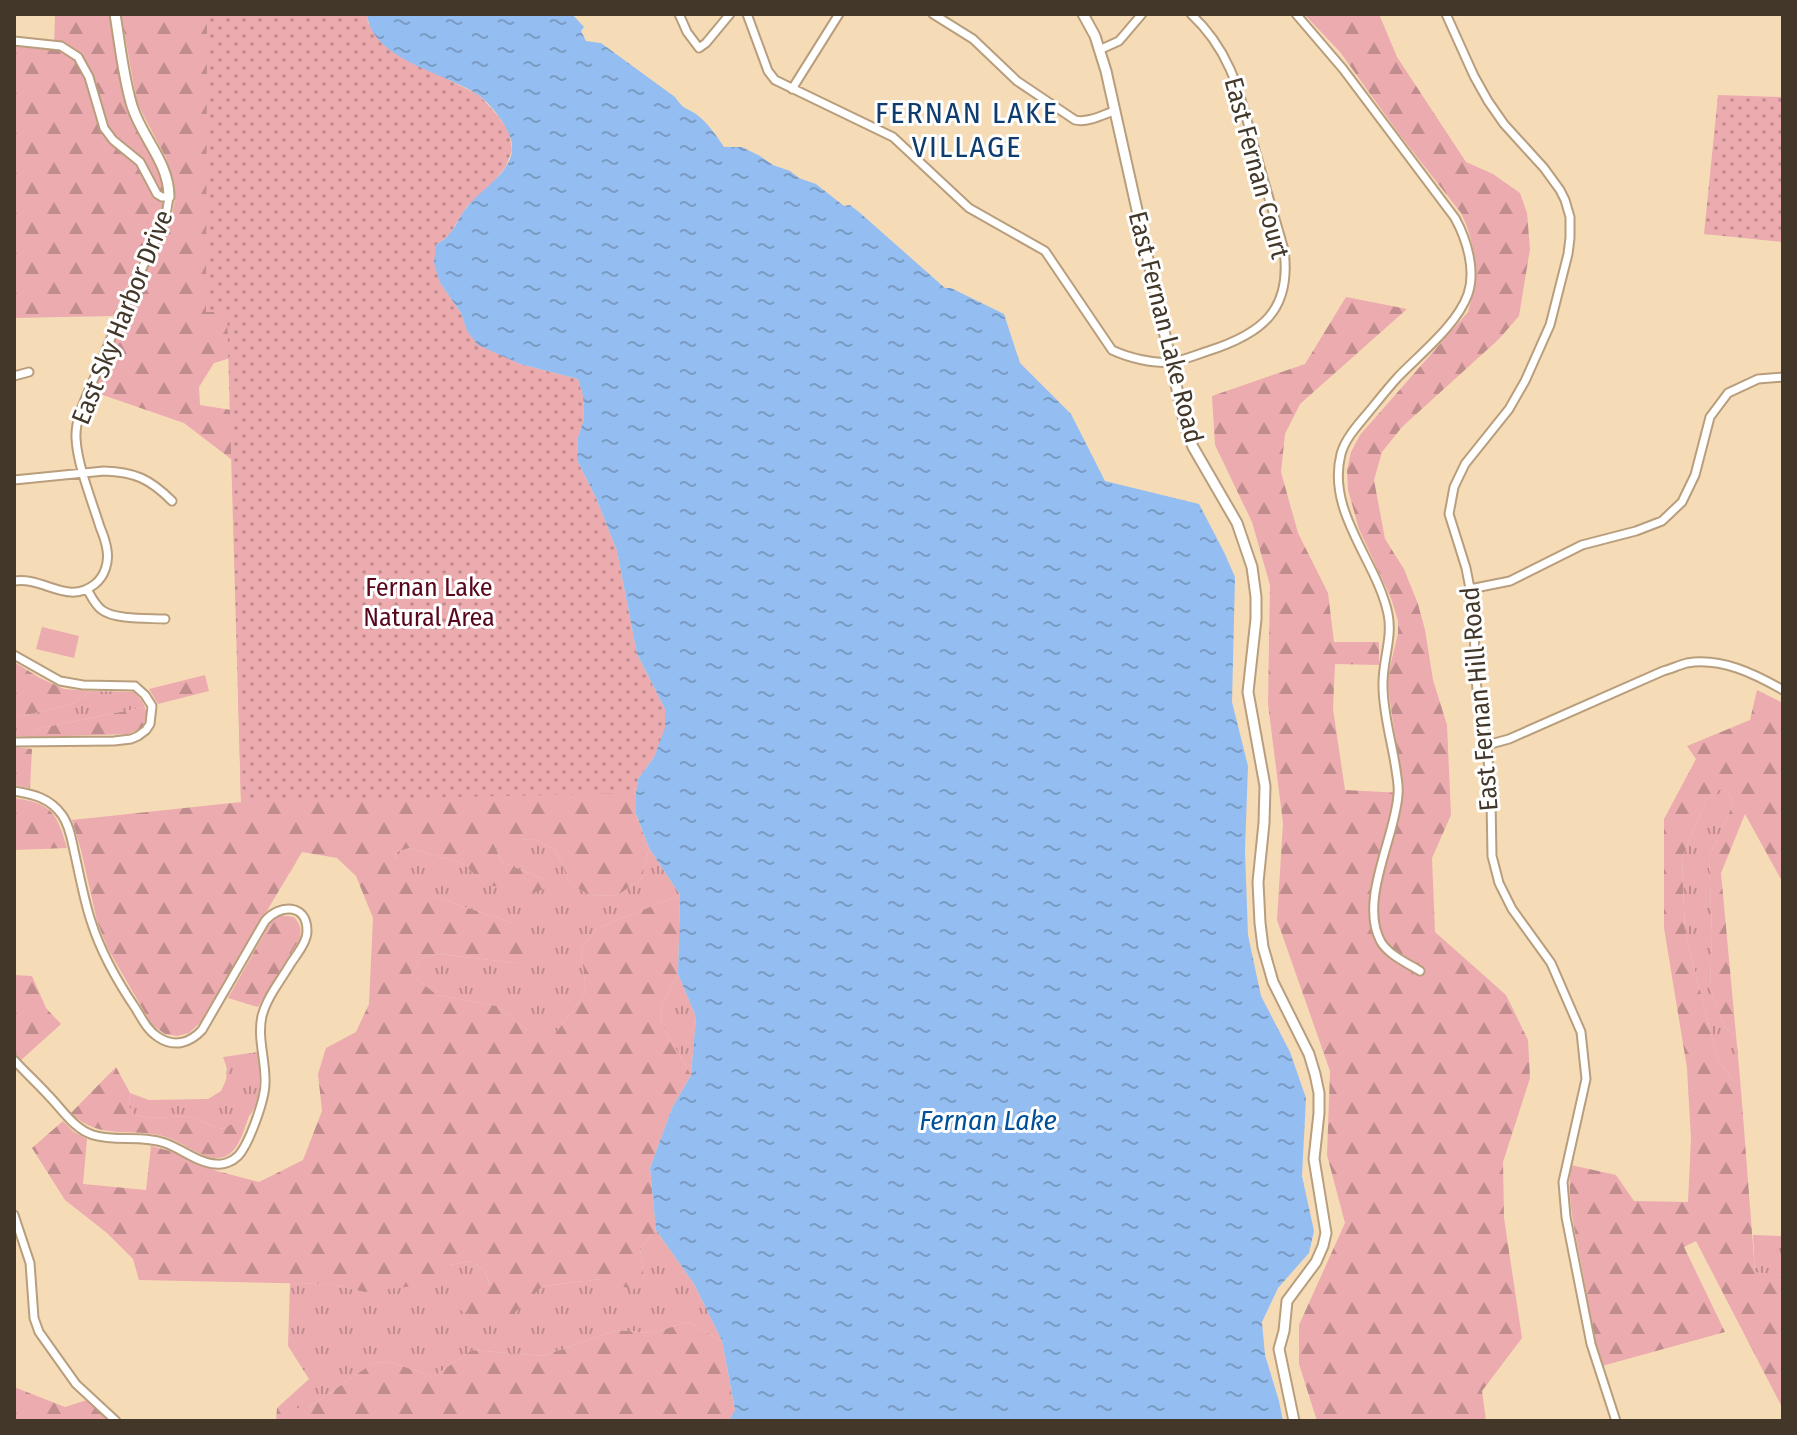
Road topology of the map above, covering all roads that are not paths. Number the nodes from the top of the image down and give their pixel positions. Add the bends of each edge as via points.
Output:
1 (115, 14) edge
2 (679, 14) edge
3 (730, 14) edge
4 (747, 14) edge
5 (839, 14) edge
6 (933, 14) edge
7 (1083, 14) edge
8 (1142, 14) edge
9 (1191, 14) edge
10 (1296, 14) edge
11 (1446, 14) edge
12 (14, 41) edge
13 (1099, 50) junction
14 (792, 89) junction
15 (1114, 111) junction
16 (169, 197) junction
17 (1170, 362) junction
18 (29, 372) dead end
19 (14, 376) edge
20 (1783, 377) edge
21 (84, 474) junction
22 (14, 480) edge
23 (172, 501) dead end
24 (14, 581) edge
25 (87, 589) junction
26 (1470, 589) junction
27 (165, 619) dead end
28 (14, 655) edge
29 (1783, 690) edge
30 (14, 742) edge
31 (1487, 745) junction
32 (14, 791) edge
33 (1420, 971) dead end
34 (14, 1060) edge
35 (14, 1215) edge
36 (116, 1421) edge
37 (1294, 1421) edge
38 (1616, 1421) edge

1 - 16 street via 132,106 163,167
2 - 3 street via 699,48
4 - 14 street via 772,78
5 - 14 street
6 - 15 street via 1075,120
7 - 13 street, East Fernan Lake Road
8 - 13 street via 1119,41
9 - 17 street, East Fernan Court via 1219,45 1236,80 1284,250 1285,277 1275,309 1256,330 1232,344
10 - 33 street via 1455,218 1471,270 1463,305 1355,428 1339,465 1344,509 1374,574 1390,626 1383,690 1398,797 1380,868 1376,928 1388,949
11 - 26 street, East Fernan Hill Road via 1488,101 1560,190 1571,226 1550,325 1525,381 1454,487 1449,514
12 - 16 street via 61,46 78,57 108,134 140,162 155,192
13 - 15 street, East Fernan Lake Road
14 - 17 street via 893,137 969,208 1045,251 1112,350
15 - 17 street, East Fernan Lake Road
16 - 21 street, East Sky Harbor Drive via 161,229 77,421 76,444
17 - 37 street, East Fernan Lake Road via 1189,437 1237,523 1252,567 1256,619 1248,692 1265,786 1258,882 1263,947 1273,982 1309,1054 1319,1093 1314,1159 1326,1233 1316,1262 1287,1301 1279,1349
18 - 19 street
20 - 26 street via 1758,379 1728,393 1710,417 1682,502 1662,521 1582,545 1510,581
21 - 22 street
21 - 23 street via 104,471 142,477
21 - 25 street, East Sky Harbor Drive via 107,550 103,575
24 - 25 street via 64,593
25 - 27 street via 107,613
26 - 31 street, East Fernan Hill Road via 1477,693
28 - 30 street via 60,681 135,686 152,711 146,730 131,739
29 - 31 street via 1741,669 1687,663
31 - 38 street, East Fernan Hill Road via 1492,856 1499,883 1551,963 1581,1032 1586,1079 1563,1182 1566,1217 1591,1344
32 - 34 street via 43,798 63,816 103,951 148,1028 164,1041 189,1041 202,1030 272,913 283,908 298,911 307,928 263,1013 264,1099 242,1149 225,1164 213,1164 163,1142 82,1130
35 - 36 street via 30,1263 39,1332 76,1384

